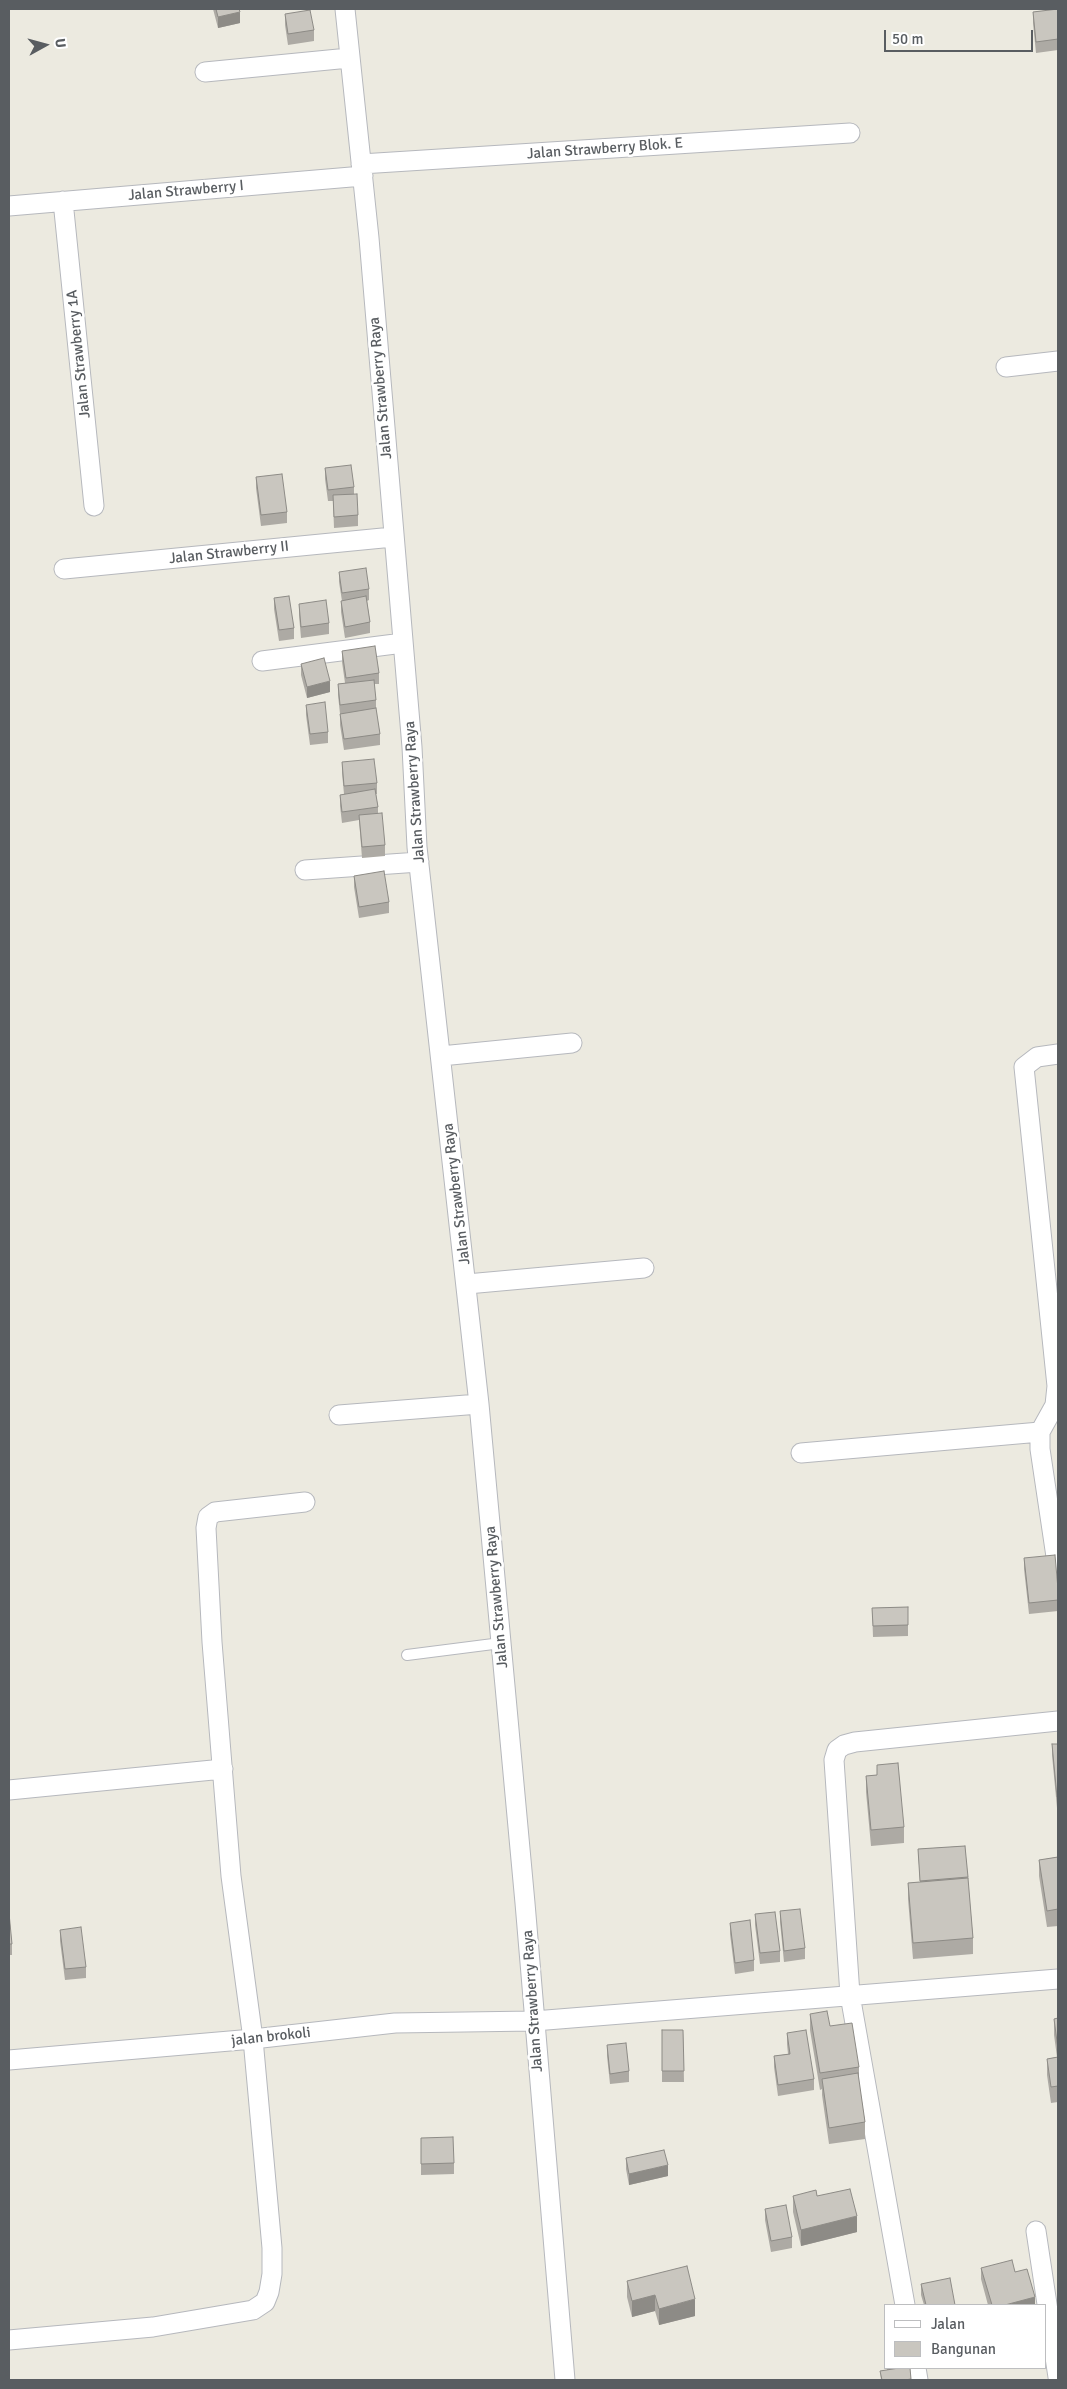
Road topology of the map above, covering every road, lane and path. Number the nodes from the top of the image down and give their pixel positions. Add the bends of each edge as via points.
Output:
1 (345, 9) edge
2 (349, 58) junction
3 (204, 72) dead end
4 (850, 133) dead end
5 (362, 170) junction
6 (63, 201) junction
7 (9, 206) edge
8 (1058, 361) edge
9 (1006, 367) dead end
10 (94, 506) dead end
11 (393, 537) junction
12 (64, 569) dead end
13 (403, 643) junction
14 (262, 661) dead end
15 (419, 862) junction
16 (306, 870) dead end
17 (572, 1044) dead end
18 (1058, 1054) edge
19 (441, 1056) junction
20 (644, 1268) dead end
21 (467, 1284) junction
22 (479, 1404) junction
23 (339, 1415) dead end
24 (1054, 1415) edge
25 (1040, 1432) junction
26 (800, 1453) dead end
27 (305, 1502) dead end
28 (1058, 1570) edge
29 (501, 1643) junction
30 (408, 1656) dead end
31 (1058, 1721) edge
32 (222, 1768) junction
33 (9, 1790) edge
34 (1058, 1979) edge
35 (850, 1995) junction
36 (534, 2021) junction
37 (253, 2039) junction
38 (9, 2060) edge
39 (1036, 2231) dead end
40 (905, 2304) edge
41 (9, 2340) edge
42 (1058, 2377) edge
43 (565, 2380) edge

1 - 2 street, Jalan Strawberry Raya
2 - 3 street
2 - 5 street, Jalan Strawberry Raya
4 - 5 street, Jalan Strawberry Blok. E
5 - 6 street, Jalan Strawberry I
5 - 11 street, Jalan Strawberry Raya
6 - 7 street, Jalan Strawberry I
6 - 10 street, Jalan Strawberry 1A
8 - 9 street
11 - 12 street, Jalan Strawberry II
11 - 13 street, Jalan Strawberry Raya
13 - 14 street
13 - 15 street, Jalan Strawberry Raya
15 - 16 street
15 - 19 street, Jalan Strawberry Raya
17 - 19 street
18 - 24 street via 1037,1057 1024,1067 1056,1386
19 - 21 street, Jalan Strawberry Raya
20 - 21 street
21 - 22 street, Jalan Strawberry Raya
22 - 23 street
22 - 29 street, Jalan Strawberry Raya
24 - 25 street
25 - 26 street
25 - 28 street
27 - 32 street via 216,1512 208,1517 212,1642
29 - 30 lane
29 - 36 street, Jalan Strawberry Raya
31 - 35 street via 854,1742 837,1750 834,1778
32 - 33 street
32 - 37 street via 231,1876
34 - 35 street, jalan brokoli
35 - 36 street, jalan brokoli
35 - 40 street
36 - 37 street, jalan brokoli via 396,2023
36 - 43 street, Jalan Strawberry Raya
37 - 38 street, jalan brokoli
37 - 41 street via 272,2248 272,2274 264,2302 253,2310 153,2327
39 - 42 street

